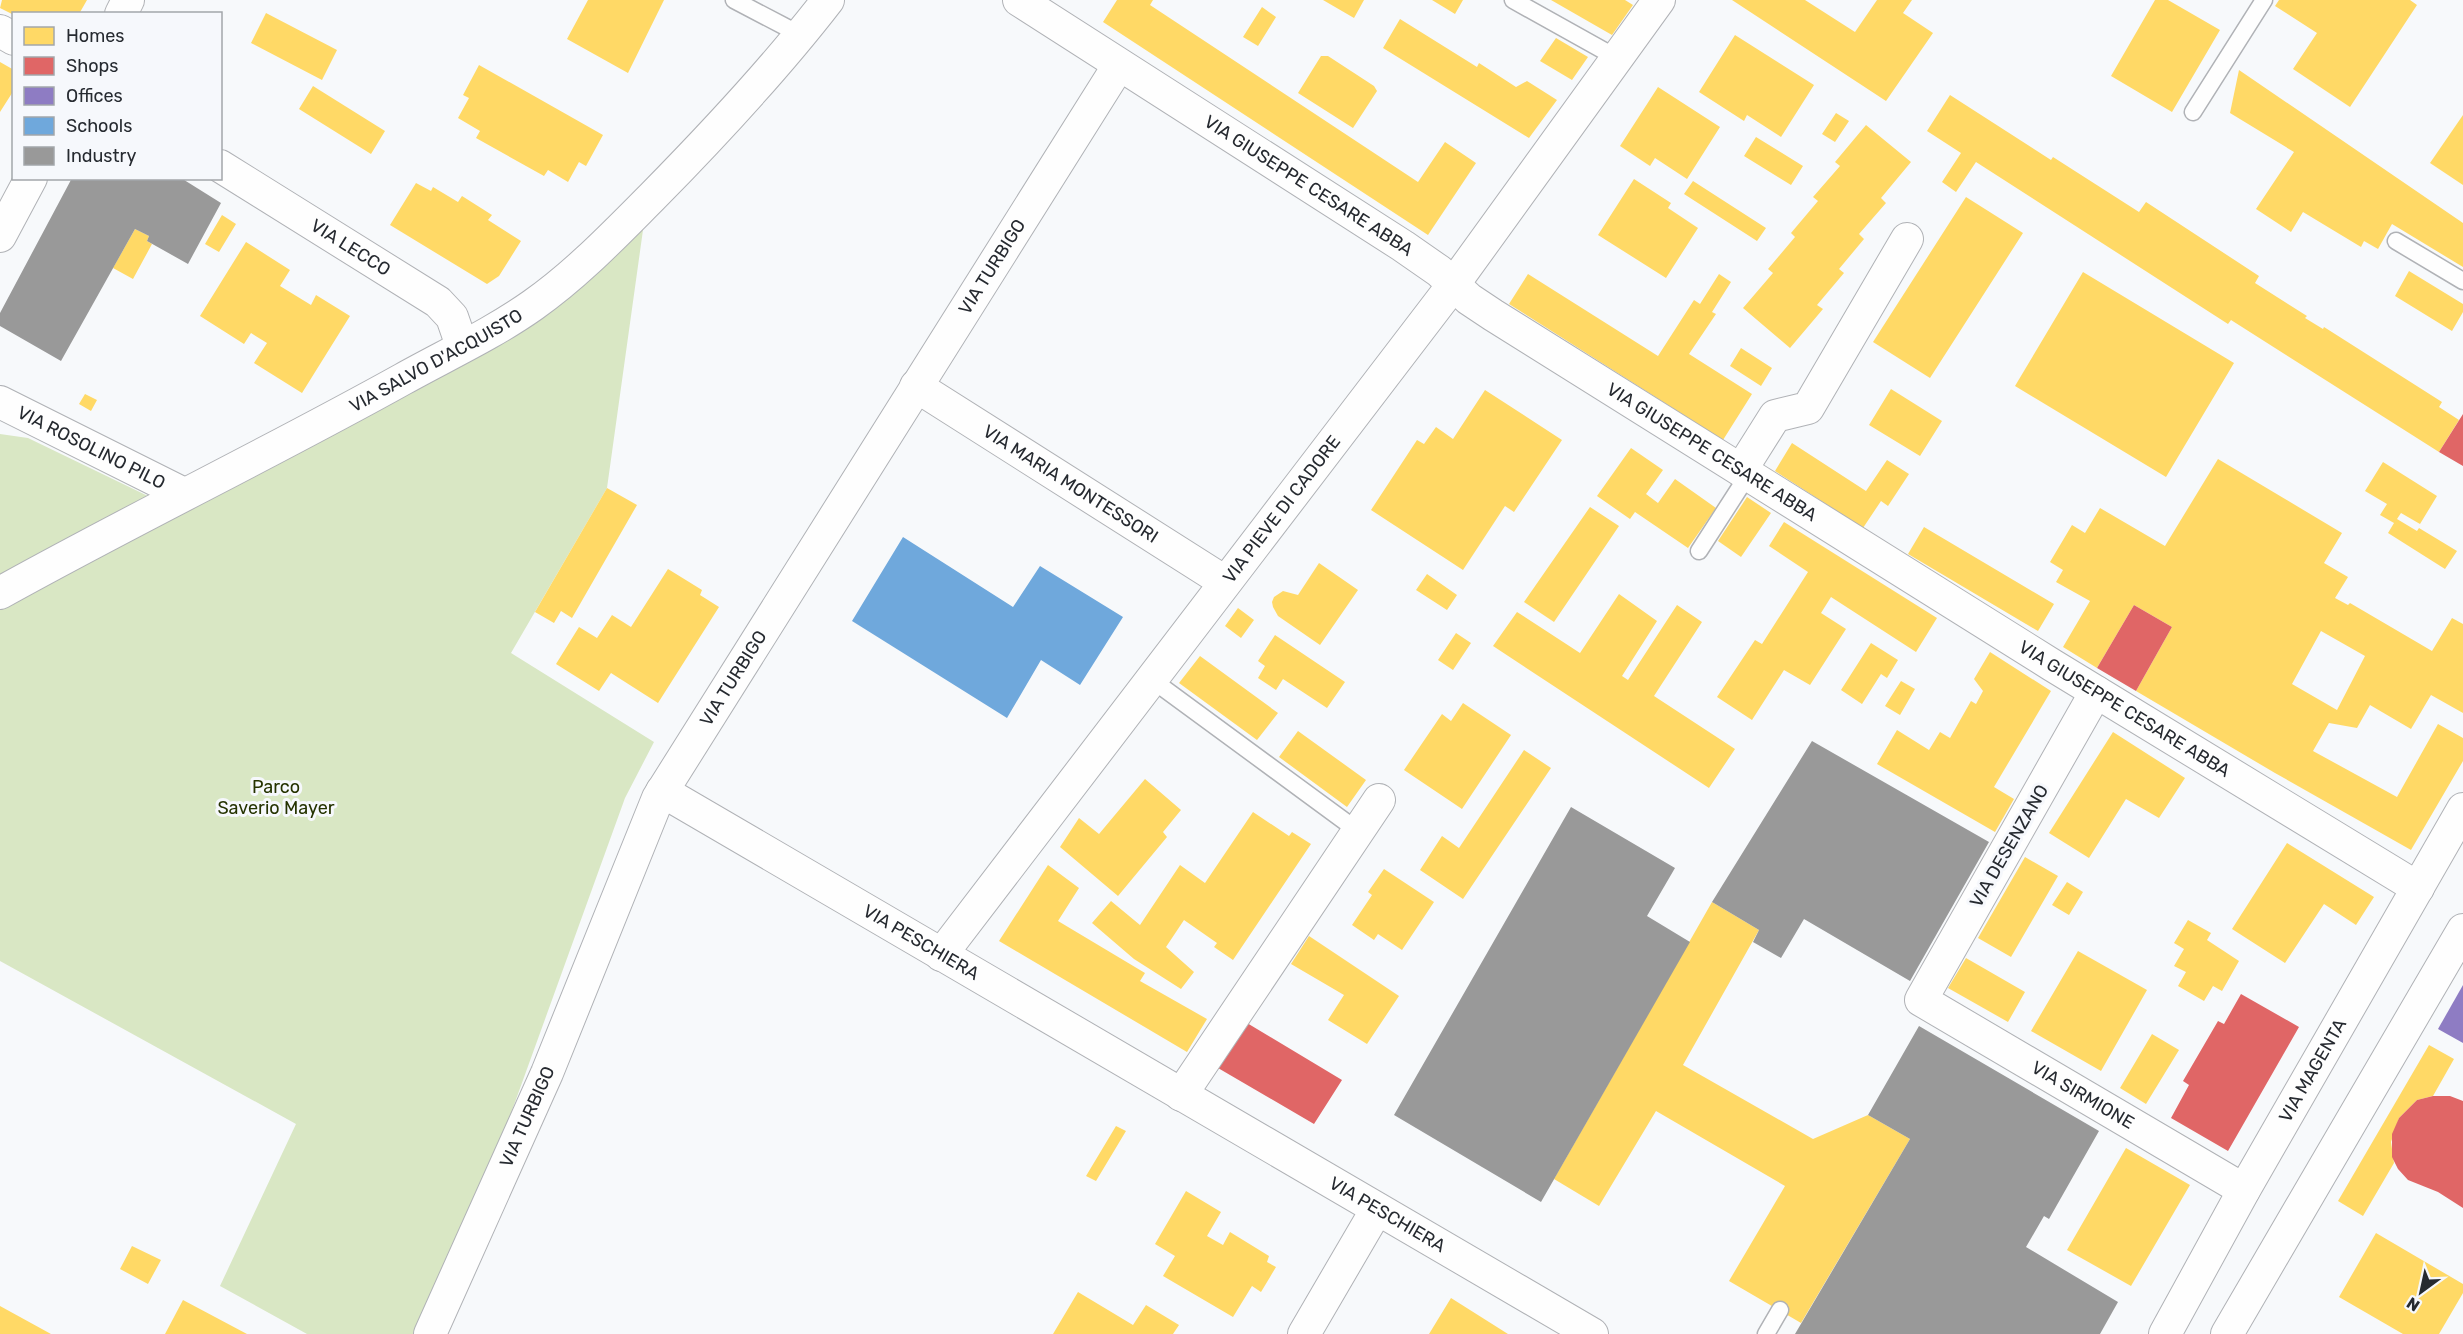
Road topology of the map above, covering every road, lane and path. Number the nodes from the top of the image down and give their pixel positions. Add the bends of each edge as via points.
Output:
1 (734, 0) edge
2 (828, 0) edge
3 (1018, 0) edge
4 (1513, 0) edge
5 (1659, 0) edge
6 (2264, 0) edge
7 (801, 35) junction
8 (1617, 58) junction
9 (1119, 65) junction
10 (2193, 112) dead end
11 (222, 167) edge
12 (30, 180) edge
13 (0, 236) edge
14 (1906, 239) dead end
15 (2396, 241) dead end
16 (2463, 281) edge
17 (1454, 285) junction
18 (462, 346) junction
19 (916, 386) junction
20 (0, 402) edge
21 (1745, 472) junction
22 (184, 494) junction
23 (1698, 551) dead end
24 (1225, 582) junction
25 (0, 593) edge
26 (1151, 679) junction
27 (2096, 692) junction
28 (662, 791) junction
29 (1379, 800) dead end
30 (2463, 809) edge
31 (1358, 831) junction
32 (2418, 888) junction
33 (2463, 930) edge
34 (941, 955) junction
35 (1921, 1000) joint
36 (1181, 1095) junction
37 (2244, 1190) junction
38 (1377, 1209) junction
39 (1780, 1310) dead end
40 (430, 1334) edge
41 (1304, 1334) edge
42 (1592, 1334) edge
43 (1766, 1334) edge
44 (2164, 1334) edge
45 (2227, 1334) edge

1 - 7 lane
2 - 7 street, VIA SALVO D'ACQUISTO
3 - 9 street, VIA GIUSEPPE CESARE ABBA
4 - 8 lane
5 - 8 street, VIA PIEVE DI CADORE
6 - 10 lane
7 - 18 street, VIA SALVO D'ACQUISTO via 703,145 600,249 534,305
8 - 17 street, VIA PIEVE DI CADORE
9 - 17 street, VIA GIUSEPPE CESARE ABBA via 1403,246
9 - 19 street, VIA TURBIGO
11 - 18 street, VIA LECCO via 438,302 448,312
12 - 13 street
14 - 21 street via 1808,408 1774,416
15 - 16 lane
17 - 21 street, VIA GIUSEPPE CESARE ABBA via 1492,315
17 - 24 street, VIA PIEVE DI CADORE
18 - 22 street, VIA SALVO D'ACQUISTO via 307,433
19 - 24 street, VIA MARIA MONTESSORI
19 - 28 street, VIA TURBIGO
20 - 22 street, VIA ROSOLINO PILO
21 - 23 lane
21 - 27 street, VIA GIUSEPPE CESARE ABBA
22 - 25 street, VIA SALVO D'ACQUISTO
24 - 26 street, VIA PIEVE DI CADORE
26 - 31 lane
26 - 34 street, VIA PIEVE DI CADORE
27 - 32 street, VIA GIUSEPPE CESARE ABBA
27 - 35 street, VIA DESENZANO
28 - 34 street, VIA PESCHIERA
28 - 40 street, VIA TURBIGO via 543,1082
29 - 31 street
30 - 32 street, VIA MAGENTA
31 - 36 street
32 - 37 street, VIA MAGENTA
33 - 45 street
34 - 36 street, VIA PESCHIERA
35 - 37 street, VIA SIRMIONE
36 - 38 street, VIA PESCHIERA
37 - 44 street, VIA MAGENTA
38 - 41 street
38 - 42 street, VIA PESCHIERA
39 - 43 lane

